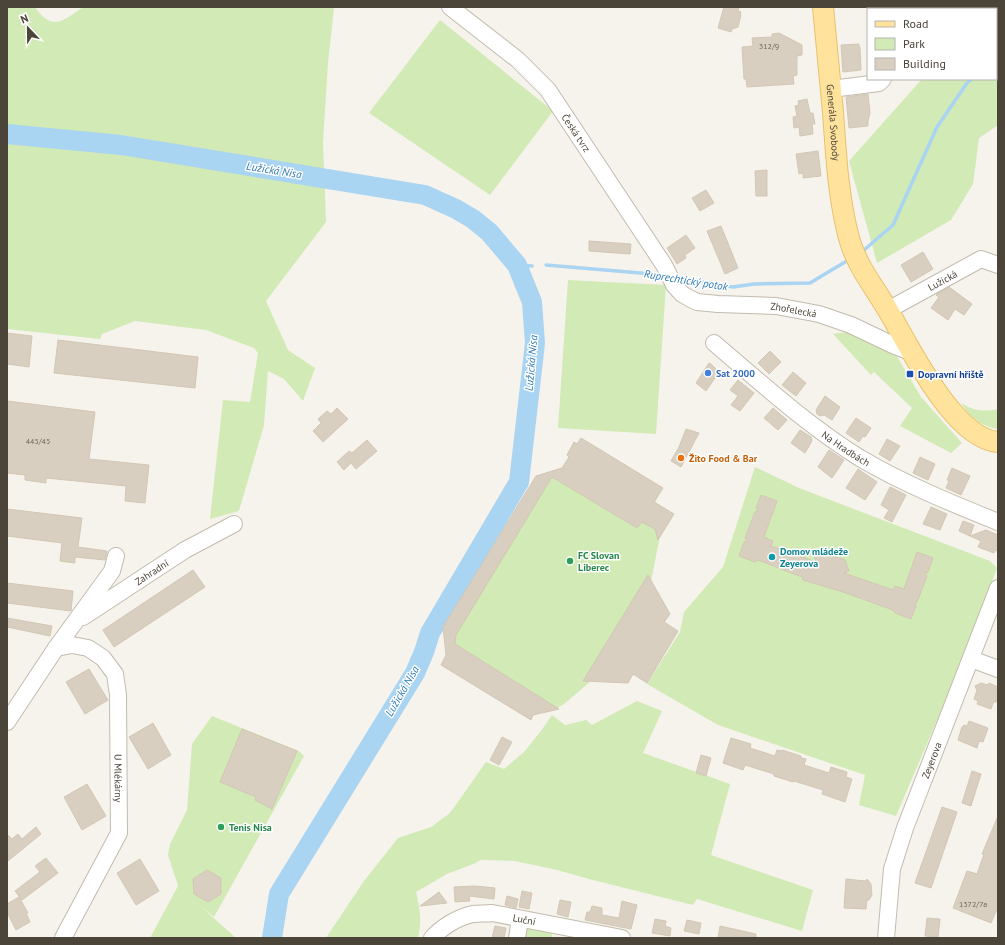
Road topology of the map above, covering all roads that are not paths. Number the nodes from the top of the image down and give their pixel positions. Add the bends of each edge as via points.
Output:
1 (450, 7) edge
2 (823, 7) edge
3 (882, 80) edge
4 (831, 89) junction
5 (998, 265) edge
6 (674, 285) joint
7 (888, 310) junction
8 (714, 343) dead end
9 (912, 352) junction
10 (998, 442) edge
11 (998, 522) edge
12 (234, 524) dead end
13 (116, 556) dead end
14 (998, 588) edge
15 (72, 625) junction
16 (56, 648) junction
17 (971, 659) junction
18 (998, 669) edge
19 (7, 722) edge
20 (520, 918) junction
21 (62, 938) edge
22 (432, 938) edge
23 (517, 938) edge
24 (622, 938) edge
25 (886, 938) edge

1 - 6 street, Česká tvrz via 518,60 548,90 664,265
2 - 4 main road, Generála Svobody
3 - 4 street via 879,83
4 - 7 main road, Generála Svobody via 839,191 848,237 861,267
5 - 7 street, Lužická via 981,259
6 - 9 street, Zhořelecká via 682,294 697,302 776,306 819,314
7 - 9 main road
8 - 11 street, Na Hradbách via 801,417 860,458 928,494
9 - 10 main road via 947,405 970,430 982,438
12 - 15 street, Zahradní via 185,550
13 - 15 street, Zahradní via 112,571
14 - 17 street, Zeyerova
15 - 16 street, Zahradní
16 - 19 street, Zahradní
16 - 21 street, U Mlékárny via 72,645 88,648 103,658 115,674 118,695 119,833
17 - 18 street
17 - 25 street, Zeyerova via 905,828 892,869
20 - 22 street, Luční via 492,913 473,914 440,929
20 - 23 street
20 - 24 street, Luční

